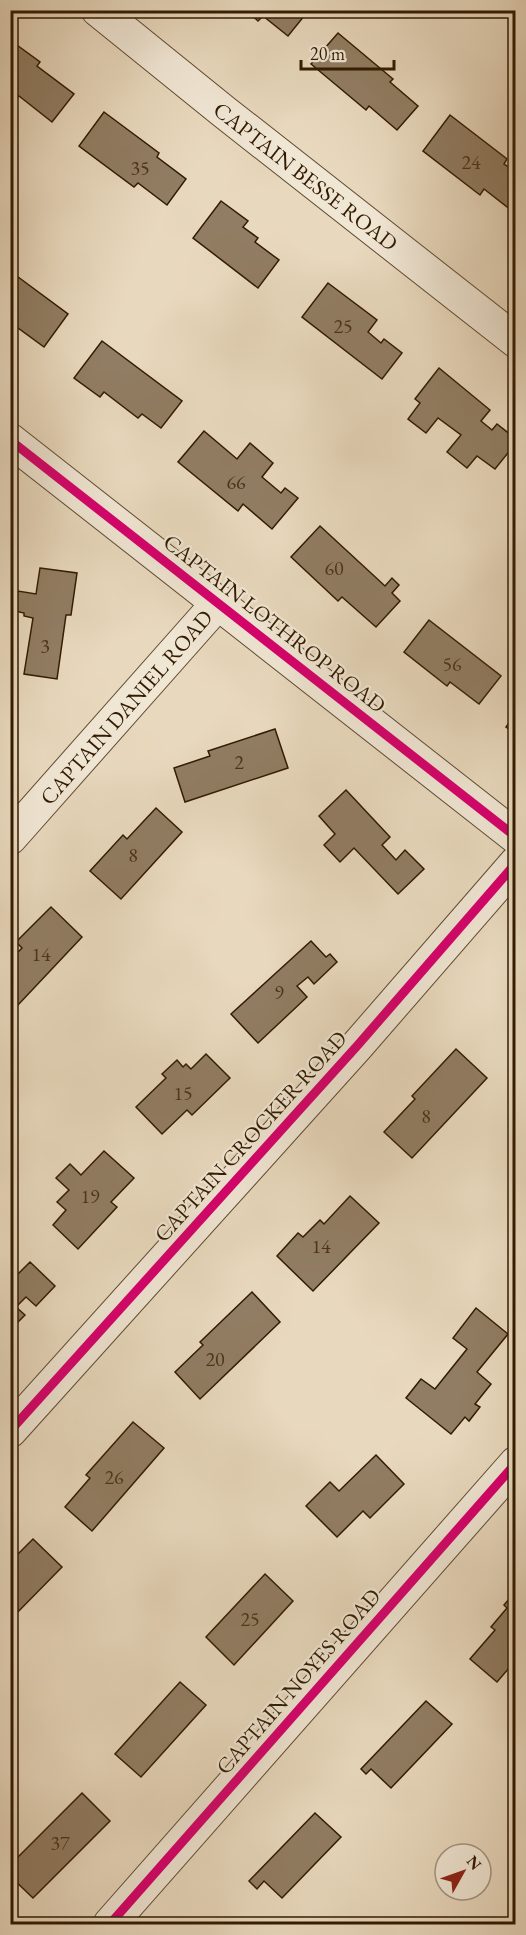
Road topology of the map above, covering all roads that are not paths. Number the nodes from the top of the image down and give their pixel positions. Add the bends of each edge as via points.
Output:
1 (98, 10) edge
2 (516, 341) edge
3 (10, 440) edge
4 (219, 602) junction
5 (516, 837) edge
6 (10, 838) edge
7 (516, 863) edge
8 (10, 1431) edge
9 (516, 1463) edge
10 (110, 1924) edge

1 - 2 street, CAPTAIN BESSE ROAD
3 - 4 street, CAPTAIN LOTHROP ROAD
4 - 5 street, CAPTAIN LOTHROP ROAD
4 - 6 street, CAPTAIN DANIEL ROAD
7 - 8 street, CAPTAIN CROCKER ROAD via 349,1055
9 - 10 street, CAPTAIN NOYES ROAD

